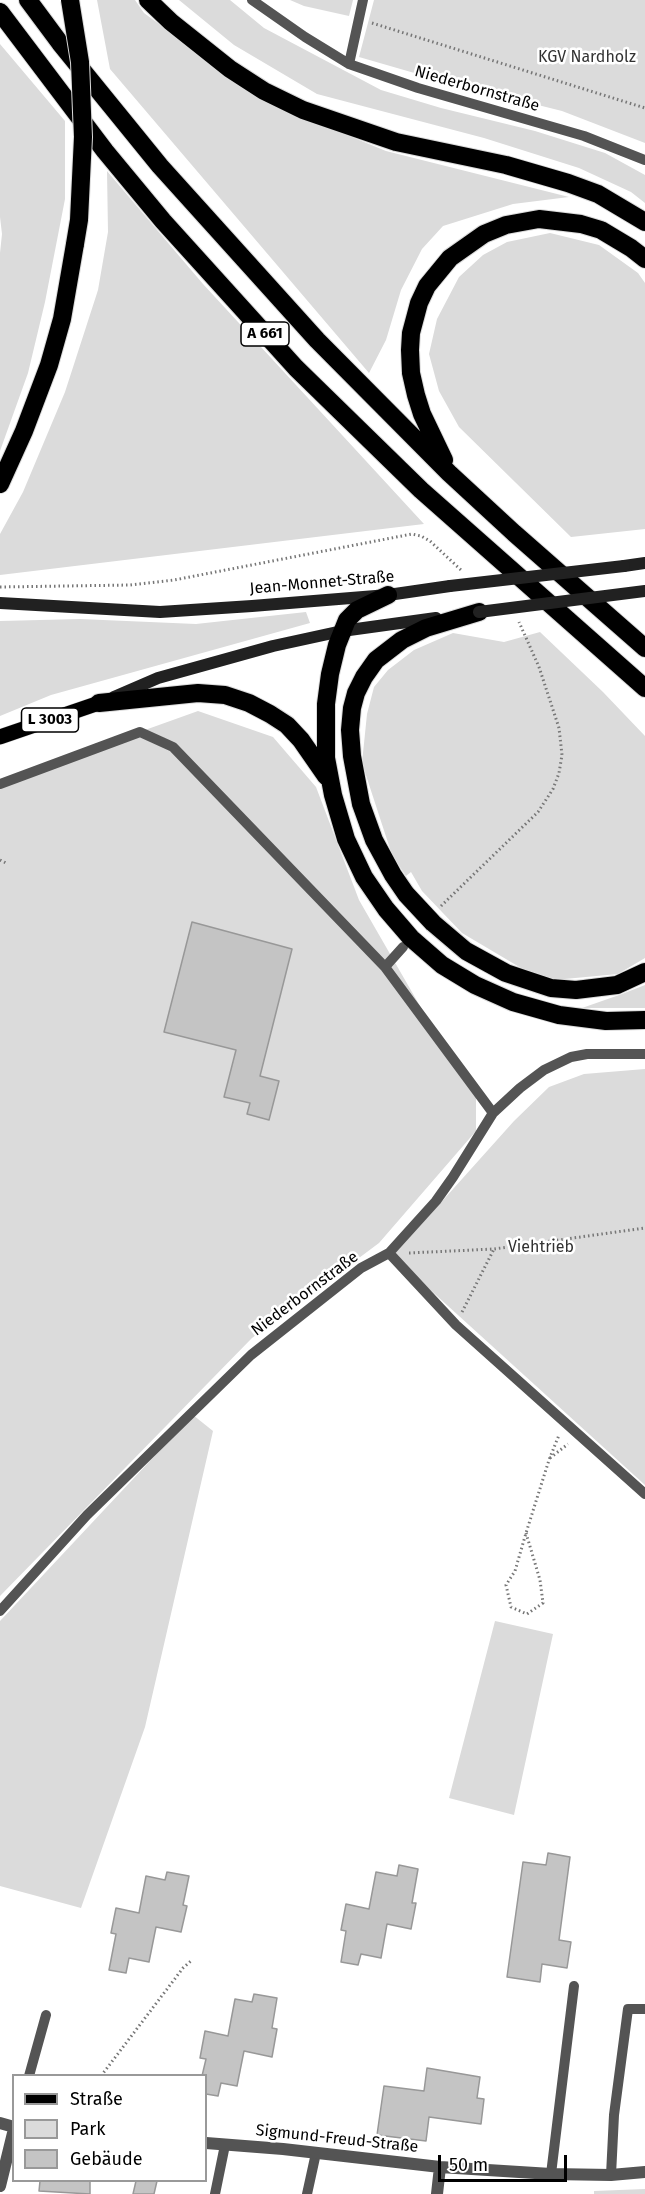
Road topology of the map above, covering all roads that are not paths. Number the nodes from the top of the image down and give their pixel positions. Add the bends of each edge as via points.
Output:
1 (28, 0) edge
2 (70, 0) edge
3 (148, 0) edge
4 (252, 0) edge
5 (363, 0) edge
6 (0, 12) edge
7 (349, 64) junction
8 (645, 160) edge
9 (645, 222) edge
10 (645, 259) edge
11 (449, 473) junction
12 (0, 484) edge
13 (645, 563) edge
14 (645, 591) edge
15 (388, 595) junction
16 (0, 603) edge
17 (479, 612) junction
18 (342, 631) junction
19 (645, 648) edge
20 (627, 673) junction
21 (645, 688) edge
22 (645, 702) edge
23 (99, 703) junction
24 (0, 737) edge
25 (330, 783) junction
26 (0, 784) edge
27 (403, 947) dead end
28 (385, 967) junction
29 (645, 972) edge
30 (645, 1020) edge
31 (645, 1054) edge
32 (493, 1113) junction
33 (389, 1253) junction
34 (645, 1494) edge
35 (0, 1611) edge
36 (574, 1986) dead end
37 (645, 2009) edge
38 (46, 2015) dead end
39 (29, 2074) edge
40 (12, 2136) edge
41 (207, 2143) edge
42 (225, 2145) junction
43 (316, 2153) junction
44 (440, 2167) junction
45 (645, 2172) edge
46 (551, 2174) junction
47 (610, 2175) junction
48 (0, 2186) edge
49 (215, 2194) edge
50 (307, 2194) edge
51 (437, 2194) edge

1 - 11 highway, A 661 via 160,166 239,255
2 - 12 highway, bridge via 80,62 83,137 79,220 62,319 49,365
3 - 9 highway via 231,69 303,110 396,142 506,165 568,183 598,194
4 - 7 lane, Niederbornstraße
5 - 7 lane
6 - 20 highway, A 661 via 105,151 297,368 421,490
7 - 8 lane, Niederbornstraße via 584,136
10 - 11 highway via 601,230 539,219 484,234 450,258 419,303 410,350 411,374 422,414
11 - 19 highway, A 661
13 - 15 main road, Jean-Monnet-Straße, bridge
14 - 17 main road, L 3003, bridge
15 - 16 main road, Jean-Monnet-Straße via 160,612
15 - 18 highway via 352,614
17 - 18 main road, L 3003
17 - 29 highway via 426,628 402,640 376,660 356,693 350,730 352,756 361,804 374,840 406,894 433,923 466,951 506,973 551,988 576,990 617,985
18 - 23 main road, L 3003 via 159,678
18 - 25 highway via 326,704
20 - 21 highway, A 661
20 - 22 highway
23 - 24 main road, L 3003
23 - 25 highway via 198,693 225,695 249,703 287,725 302,740
25 - 30 highway via 346,839 374,893 411,938 442,965 475,985 533,1009 583,1019
26 - 28 lane via 140,732 173,747
27 - 28 lane
28 - 32 lane
31 - 32 lane, Niederbornstraße via 571,1057 544,1070
32 - 33 lane, Niederbornstraße via 447,1185
33 - 34 lane via 456,1324
33 - 35 lane, Niederbornstraße via 361,1268 251,1355 87,1515
36 - 46 lane
37 - 47 lane via 628,2009
38 - 39 lane
40 - 48 street
41 - 42 street, Sigmund-Freud-Straße
42 - 43 street, Sigmund-Freud-Straße
42 - 49 lane
43 - 44 street, Sigmund-Freud-Straße
43 - 50 lane
44 - 46 street, Sigmund-Freud-Straße
44 - 51 street
45 - 47 street, Sigmund-Freud-Straße
46 - 47 street, Sigmund-Freud-Straße

